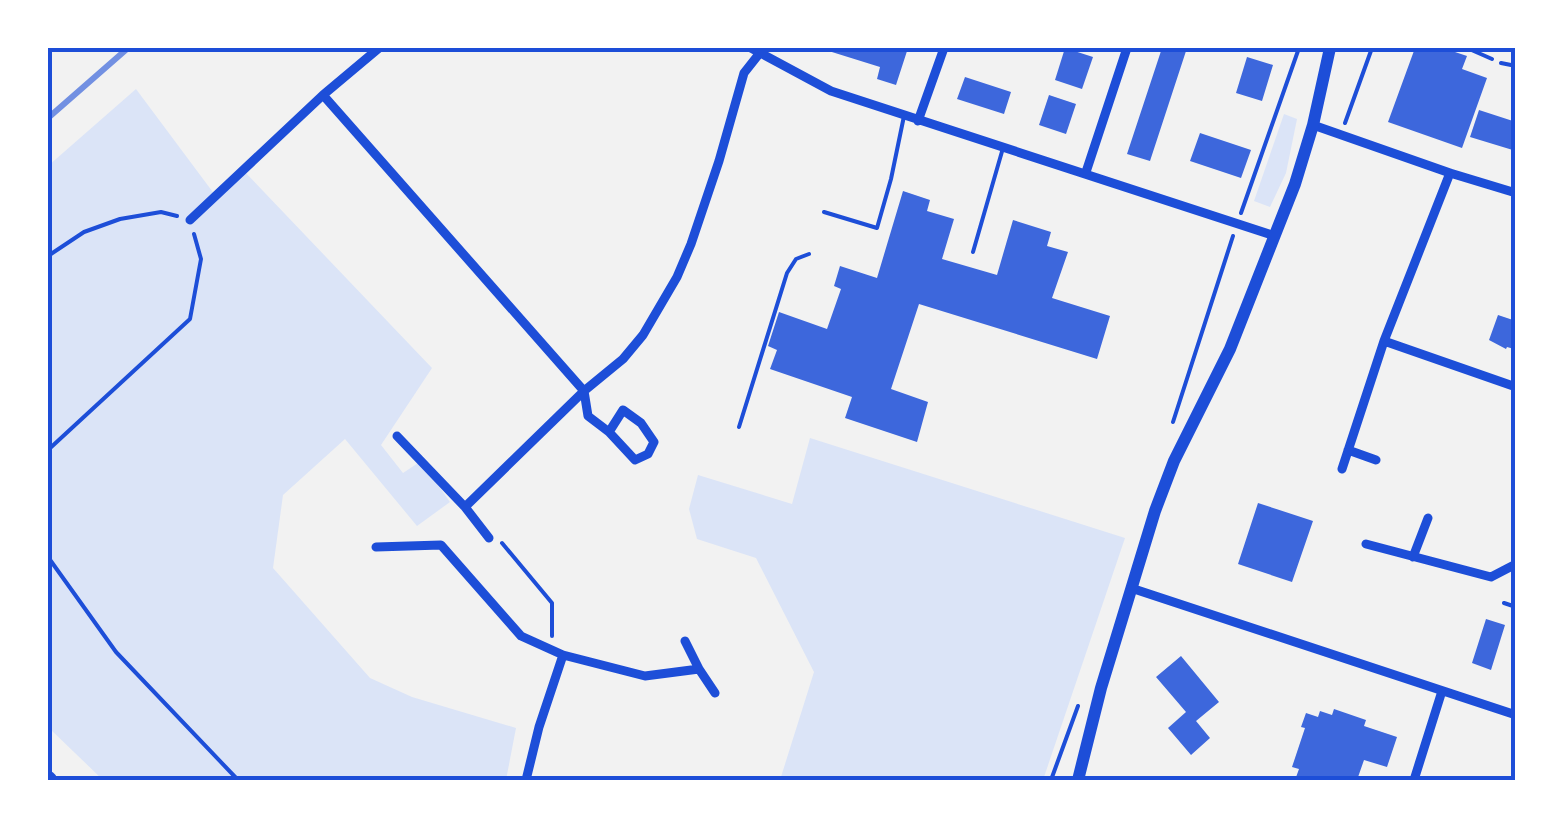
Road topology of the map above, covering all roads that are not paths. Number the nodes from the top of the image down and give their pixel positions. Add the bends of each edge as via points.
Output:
1 (379, 48) edge
2 (944, 48) edge
3 (1127, 48) edge
4 (1330, 48) edge
5 (755, 50) edge
6 (1501, 63) road end
7 (1516, 66) edge
8 (323, 96) junction
9 (904, 116) junction
10 (918, 121) junction
11 (1313, 125) junction
12 (1003, 148) junction
13 (1086, 172) junction
14 (1450, 173) junction
15 (1516, 193) edge
16 (824, 212) dead end
17 (190, 220) road end
18 (1274, 236) junction
19 (973, 252) dead end
20 (809, 254) dead end
21 (1384, 341) junction
22 (1516, 387) edge
23 (584, 391) junction
24 (739, 427) dead end
25 (610, 432) junction
26 (396, 436) dead end
27 (1348, 450) junction
28 (1376, 460) dead end
29 (1342, 468) dead end
30 (466, 507) junction
31 (1428, 518) dead end
32 (490, 538) road end
33 (1366, 544) dead end
34 (376, 547) dead end
35 (1413, 557) junction
36 (1516, 564) edge
37 (1131, 588) junction
38 (1504, 603) dead end
39 (1516, 607) edge
40 (685, 641) dead end
41 (563, 655) junction
42 (699, 669) junction
43 (1442, 691) junction
44 (715, 693) dead end
45 (1516, 715) edge
46 (526, 780) edge
47 (1078, 780) edge
48 (1414, 780) edge

1 - 8 street
2 - 10 street
3 - 13 street
4 - 11 main road
5 - 9 street via 831,91
5 - 23 street via 677,278 644,335
6 - 7 lane
8 - 17 street
8 - 23 street
9 - 10 street
9 - 16 lane via 877,228
10 - 12 street
11 - 14 street
11 - 18 main road
12 - 13 street
12 - 19 lane
13 - 18 street
14 - 15 street
14 - 21 street
18 - 37 main road via 1230,349 1174,462
20 - 24 lane via 796,259 788,274
21 - 22 street
21 - 27 street
23 - 25 street via 588,416
23 - 30 street
25 - 25 street via 622,410 654,442 634,460
26 - 30 street
27 - 28 street
27 - 29 street
30 - 32 street
31 - 35 street
33 - 35 street
34 - 41 street via 441,545 520,636
35 - 36 street via 1491,577
37 - 43 street
37 - 47 main road
38 - 39 lane
40 - 42 street
41 - 42 street via 645,676
41 - 46 street
42 - 44 street
43 - 45 street
43 - 48 street

